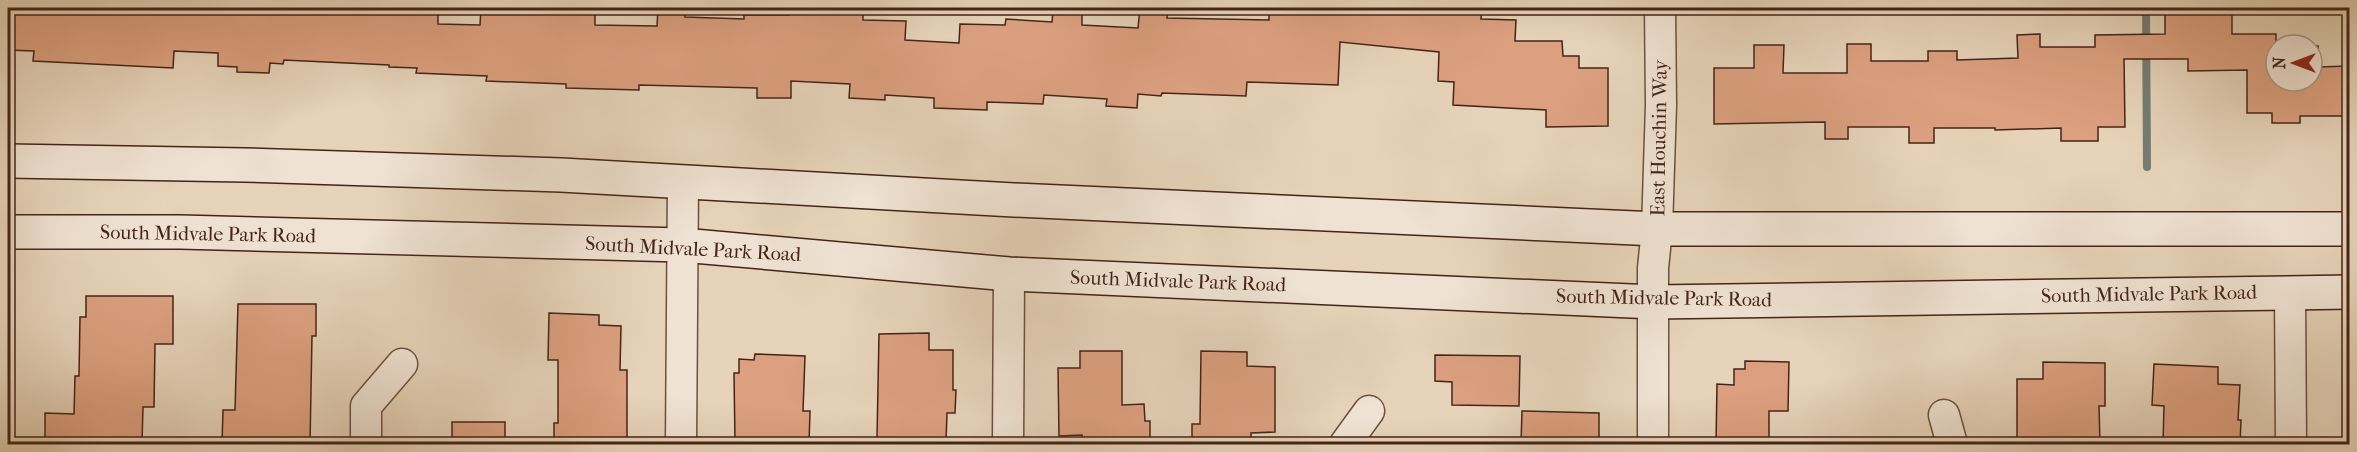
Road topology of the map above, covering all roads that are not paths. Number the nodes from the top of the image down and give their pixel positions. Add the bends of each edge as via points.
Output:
1 (1660, 8) edge
2 (8, 161) edge
3 (683, 181) junction
4 (1657, 229) junction
5 (2349, 229) edge
6 (8, 232) edge
7 (681, 245) junction
8 (1009, 274) junction
9 (2290, 292) junction
10 (2349, 292) edge
11 (1654, 302) junction
12 (402, 364) dead end
13 (1368, 411) dead end
14 (1944, 415) dead end
15 (366, 444) edge
16 (681, 444) edge
17 (1008, 444) edge
18 (1345, 444) edge
19 (1653, 444) edge
20 (1952, 444) edge
21 (2291, 444) edge

1 - 4 street, East Houchin Way
2 - 3 main road via 425,170
3 - 4 main road
3 - 7 street
4 - 5 main road
4 - 11 street, East Houchin Way
6 - 7 main road, South Midvale Park Road via 180,232
7 - 8 main road, South Midvale Park Road
7 - 16 street
8 - 11 main road, South Midvale Park Road
8 - 17 street
9 - 10 main road, South Midvale Park Road
9 - 11 main road, South Midvale Park Road
9 - 21 street
11 - 19 street, East Houchin Way
12 - 15 street via 366,406
13 - 18 street
14 - 20 street

